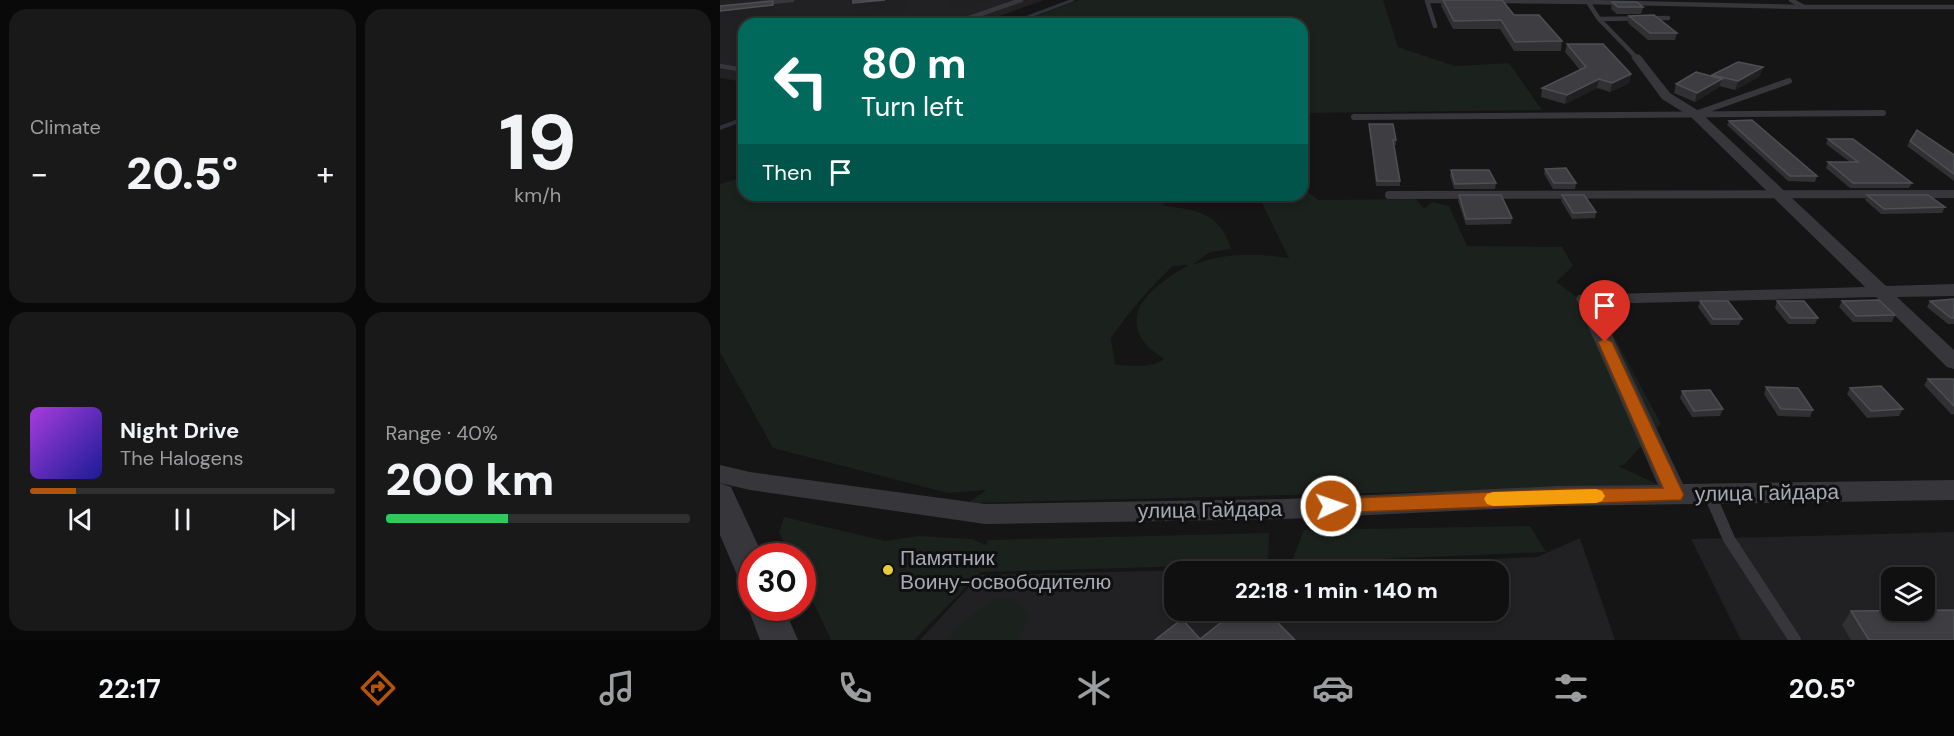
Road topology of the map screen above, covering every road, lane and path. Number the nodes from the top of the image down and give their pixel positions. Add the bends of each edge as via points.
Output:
1 (792, 0) edge
2 (1021, 0) edge
3 (1791, 0) edge
4 (1460, 1) edge
5 (1481, 1) edge
6 (1588, 2) junction
7 (751, 4) edge
8 (1804, 7) junction
9 (1954, 7) edge
10 (969, 18) edge
11 (1668, 18) dead end
12 (1599, 19) junction
13 (1435, 26) dead end
14 (1636, 57) joint
15 (720, 66) edge
16 (738, 69) edge
17 (1789, 81) dead end
18 (1882, 113) dead end
19 (1696, 115) junction
20 (1354, 117) dead end
21 (1780, 193) junction
22 (1954, 194) edge
23 (1389, 195) dead end
24 (1954, 290) edge
25 (1882, 292) junction
26 (1954, 362) edge
27 (720, 474) edge
28 (1954, 490) edge
29 (720, 495) edge
30 (1675, 495) junction
31 (1710, 495) junction
32 (740, 543) edge
33 (771, 621) edge
34 (779, 640) edge
35 (1795, 640) edge

1 - 7 lane
2 - 10 lane
3 - 8 lane
4 - 13 lane via 1428,1
5 - 6 lane
6 - 8 lane
6 - 12 lane
8 - 9 lane
11 - 12 lane
12 - 14 lane
14 - 19 street via 1666,96
15 - 16 lane
17 - 19 lane
18 - 19 lane
19 - 20 lane
19 - 21 street
21 - 22 lane
21 - 23 lane
21 - 25 street
24 - 25 street
25 - 26 street
25 - 30 street via 1585,299
27 - 30 street, улица Гайдара via 985,513 1286,509 1558,496
28 - 31 street, улица Гайдара
29 - 32 street
30 - 31 street, улица Гайдара
31 - 35 lane via 1729,539
33 - 34 street

